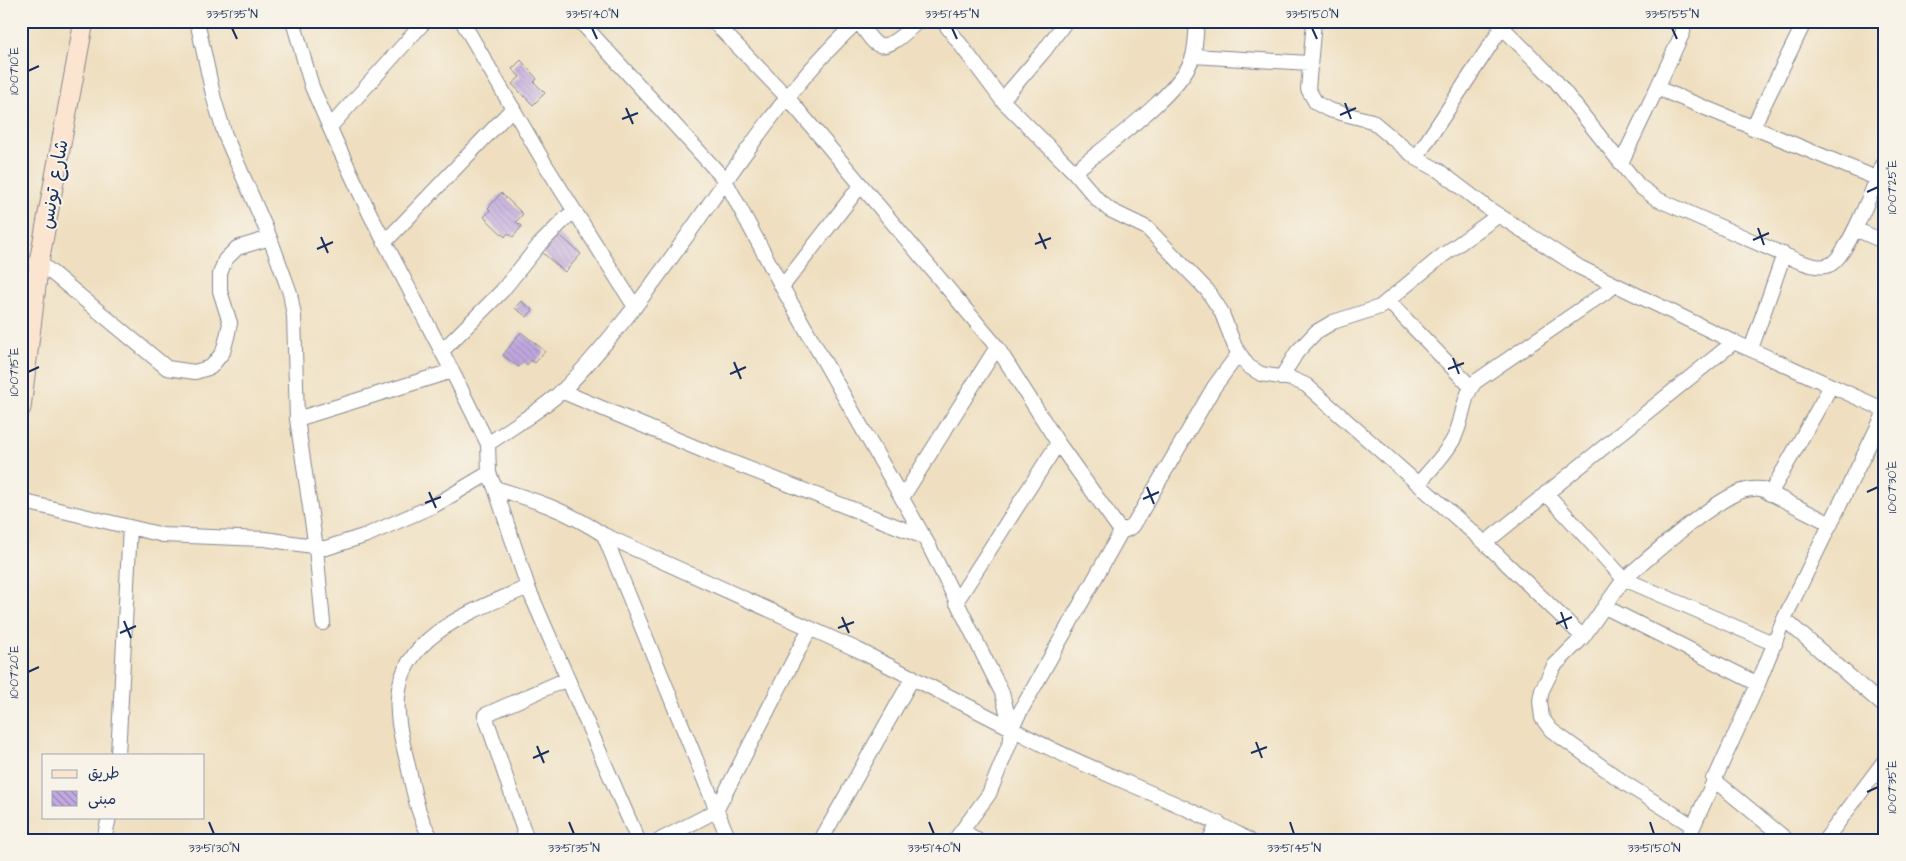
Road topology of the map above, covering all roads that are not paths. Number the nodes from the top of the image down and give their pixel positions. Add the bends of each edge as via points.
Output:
1 (84, 21) edge
2 (197, 21) edge
3 (293, 21) edge
4 (425, 21) edge
5 (462, 21) edge
6 (580, 21) edge
7 (714, 21) edge
8 (858, 21) edge
9 (918, 21) edge
10 (943, 21) edge
11 (1066, 21) edge
12 (1197, 21) edge
13 (1314, 21) edge
14 (1684, 21) edge
15 (1805, 21) edge
16 (1502, 23) edge
17 (1193, 56) junction
18 (1309, 63) junction
19 (1657, 88) junction
20 (787, 98) junction
21 (1002, 100) junction
22 (513, 108) junction
23 (330, 127) junction
24 (1752, 128) junction
25 (1416, 158) junction
26 (1885, 160) edge
27 (1621, 163) junction
28 (1074, 172) junction
29 (1876, 178) junction
30 (725, 180) junction
31 (861, 186) junction
32 (574, 210) junction
33 (1499, 215) junction
34 (1855, 229) junction
35 (270, 238) junction
36 (386, 242) junction
37 (1885, 242) edge
38 (1784, 254) junction
39 (39, 262) junction
40 (1616, 284) junction
41 (782, 287) junction
42 (1388, 301) junction
43 (635, 307) junction
44 (1734, 342) junction
45 (997, 347) junction
46 (1751, 349) junction
47 (25, 351) edge
48 (442, 351) junction
49 (1239, 353) junction
50 (452, 371) junction
51 (1281, 378) junction
52 (1832, 386) junction
53 (1471, 387) junction
54 (561, 392) junction
55 (21, 408) edge
56 (1885, 411) edge
57 (297, 419) junction
58 (1058, 443) junction
59 (488, 444) junction
60 (489, 473) junction
61 (1418, 484) junction
62 (495, 488) junction
63 (1546, 493) junction
64 (1770, 494) junction
65 (902, 498) junction
66 (21, 501) edge
67 (1831, 524) junction
68 (130, 527) junction
69 (1122, 530) junction
70 (604, 534) junction
71 (924, 537) junction
72 (1485, 543) junction
73 (316, 548) junction
74 (1624, 579) junction
75 (528, 587) junction
76 (956, 602) junction
77 (1605, 607) junction
78 (1784, 619) junction
79 (323, 622) dead end
80 (810, 628) junction
81 (1583, 636) junction
82 (1775, 644) junction
83 (912, 677) junction
84 (567, 679) junction
85 (1758, 684) junction
86 (1885, 707) edge
87 (1011, 728) junction
88 (118, 754) edge
89 (1885, 760) edge
90 (1713, 779) junction
91 (716, 811) junction
92 (109, 818) edge
93 (1219, 823) junction
94 (1693, 826) junction
95 (958, 835) edge
96 (104, 840) edge
97 (433, 840) edge
98 (527, 840) edge
99 (638, 840) edge
100 (660, 840) edge
101 (729, 840) edge
102 (820, 840) edge
103 (977, 840) edge
104 (1209, 840) edge
105 (1249, 840) edge
106 (1687, 840) edge
107 (1787, 840) edge
108 (1825, 840) edge

1 - 39 street, شارع تونس
2 - 35 street via 214,99 226,135
3 - 23 street via 312,87
4 - 23 street
5 - 22 street
6 - 30 street
7 - 20 street
8 - 9 street via 880,45 892,42
8 - 20 street via 818,59
10 - 21 street
11 - 21 street
12 - 17 street
13 - 18 street
14 - 19 street via 1683,32
15 - 24 street
16 - 25 street
16 - 27 street via 1581,110
17 - 18 street
17 - 28 street via 1182,77 1170,90
18 - 25 street via 1308,89 1316,103 1329,110 1372,121
19 - 24 street
19 - 27 street
20 - 30 street
20 - 31 street
21 - 28 street
22 - 32 street
22 - 36 street
23 - 36 street
24 - 29 street
25 - 33 street via 1438,170
26 - 29 street
27 - 38 street via 1640,186 1657,199
28 - 49 street via 1110,210 1147,228 1207,290 1221,311
29 - 34 street
30 - 41 street
30 - 43 street via 683,244
31 - 41 street
31 - 45 street
32 - 43 street
32 - 48 street via 539,245 502,291
33 - 40 street via 1579,267
33 - 42 street
34 - 37 street
34 - 38 street via 1842,253 1830,265 1819,267
35 - 39 street via 236,248 225,260 220,274 220,291 230,323 223,352 211,367 195,372 167,368
35 - 57 street via 290,294 294,316
36 - 48 street
38 - 46 street
39 - 47 street, شارع تونس
40 - 44 street
40 - 53 street
41 - 65 street
42 - 51 street via 1316,332 1297,352
42 - 53 street
43 - 54 street
44 - 46 street
44 - 63 street
45 - 58 street
45 - 65 street
46 - 52 street
47 - 55 street, شارع تونس
48 - 50 street
49 - 51 street via 1248,366 1261,374
49 - 69 street via 1214,387 1133,526
50 - 57 street
50 - 59 street
51 - 61 street via 1306,385
52 - 56 street
52 - 64 street
53 - 61 street via 1453,440
54 - 59 street
54 - 71 street
56 - 67 street
57 - 73 street
58 - 69 street
58 - 76 street
59 - 60 street
60 - 62 street
60 - 73 street via 435,505 367,535
61 - 72 street
62 - 70 street via 549,504
62 - 75 street
63 - 72 street
63 - 74 street
64 - 67 street
64 - 74 street via 1752,488 1739,492 1713,508
65 - 71 street
66 - 68 street
67 - 78 street
68 - 73 street via 163,535 265,539
68 - 88 street
69 - 87 street
70 - 80 street
70 - 91 street
71 - 76 street
72 - 81 street
73 - 79 street
74 - 77 street
74 - 82 street
75 - 84 street
75 - 97 street via 469,613 439,631 414,654 404,672 398,696 399,729 426,831
76 - 87 street via 1002,693
77 - 81 street
77 - 85 street
78 - 82 street
78 - 86 street
80 - 83 street
80 - 91 street
81 - 94 street via 1554,666 1542,690 1540,710 1545,724 1626,784
82 - 85 street
83 - 87 street
83 - 102 street
84 - 98 street via 485,715
84 - 99 street
85 - 90 street
87 - 93 street via 1042,745
87 - 95 street via 1011,740 989,794
89 - 108 street
90 - 94 street
90 - 107 street
91 - 100 street
91 - 101 street
92 - 96 street
93 - 104 street
93 - 105 street
94 - 106 street
95 - 103 street

